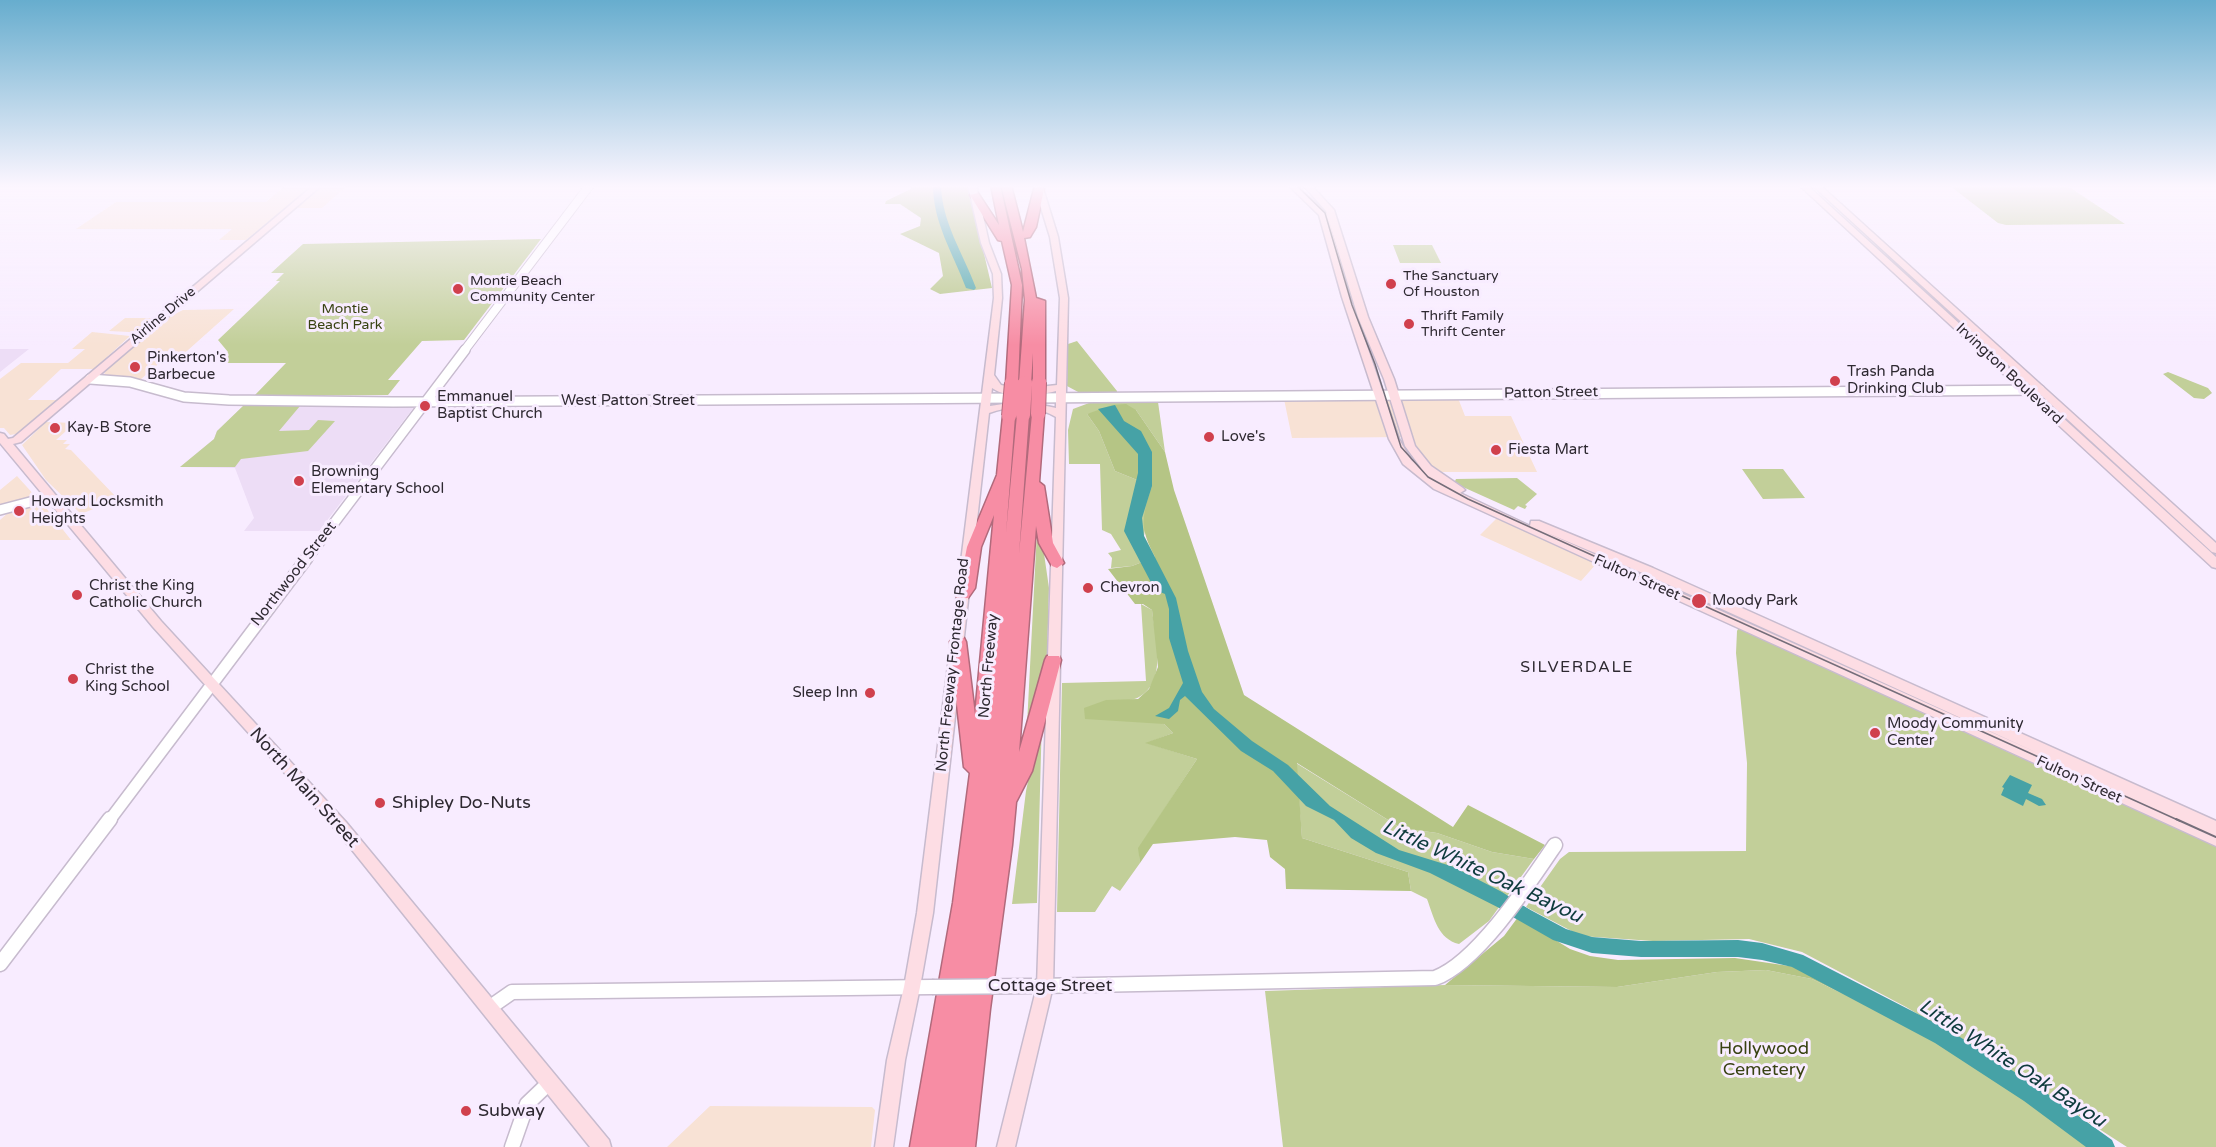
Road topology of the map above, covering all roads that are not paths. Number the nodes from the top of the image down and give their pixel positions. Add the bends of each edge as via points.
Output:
1 (255, 239) edge
2 (549, 239) edge
3 (984, 239) edge
4 (1004, 239) edge
5 (1007, 239) edge
6 (1019, 239) edge
7 (1027, 239) edge
8 (1052, 239) edge
9 (1330, 239) edge
10 (1339, 239) edge
11 (1861, 239) edge
12 (1874, 239) edge
13 (1010, 249) junction
14 (1888, 263) junction
15 (1902, 264) junction
16 (1972, 339) junction
17 (1987, 339) junction
18 (990, 377) junction
19 (90, 379) junction
20 (1019, 383) junction
21 (1062, 386) junction
22 (2025, 390) junction
23 (2040, 390) junction
24 (1379, 394) junction
25 (1394, 394) junction
26 (1062, 398) junction
27 (986, 399) junction
28 (425, 402) junction
29 (984, 412) junction
30 (1023, 415) junction
31 (1060, 415) junction
32 (2064, 425) junction
33 (2079, 425) junction
34 (2, 441) edge
35 (1007, 467) junction
36 (1033, 474) junction
37 (49, 497) junction
38 (0, 510) edge
39 (2216, 549) edge
40 (1057, 563) junction
41 (2216, 564) edge
42 (963, 594) junction
43 (958, 642) junction
44 (1053, 660) junction
45 (211, 684) junction
46 (977, 796) junction
47 (1006, 805) junction
48 (2216, 828) edge
49 (2216, 840) edge
50 (1555, 845) dead end
51 (0, 964) edge
52 (1038, 986) junction
53 (912, 987) junction
54 (489, 1008) junction
55 (550, 1082) junction
56 (512, 1147) edge
57 (602, 1147) edge
58 (884, 1147) edge
59 (922, 1147) edge
60 (941, 1147) edge
61 (963, 1147) edge
62 (1006, 1147) edge

1 - 19 main road, Airline Drive
2 - 28 street, Northwood Street
3 - 18 main road, North Freeway Frontage Road via 999,285
4 - 13 highway
5 - 13 highway, North Freeway
6 - 20 highway, North Freeway via 1031,300
7 - 30 highway, North Freeway, bridge via 1038,291 1039,382
8 - 21 main road via 1064,298
9 - 24 main road, Fulton Street
10 - 25 main road, Fulton Street via 1363,317
11 - 14 main road, Irvington Boulevard
12 - 15 main road, Irvington Boulevard
13 - 20 highway, North Freeway via 1017,298
14 - 15 main road
14 - 16 main road, Irvington Boulevard
15 - 17 main road, Irvington Boulevard
16 - 17 main road
16 - 22 main road, Irvington Boulevard
17 - 23 main road, Irvington Boulevard
18 - 21 main road via 1006,391 1050,391
18 - 27 main road, North Freeway Frontage Road
19 - 28 street, West Patton Street via 130,382 208,400
19 - 34 main road, Airline Drive via 17,440
20 - 30 highway, North Freeway, bridge
21 - 26 main road
22 - 23 street, Patton Street
22 - 25 street, Patton Street
22 - 32 main road, Irvington Boulevard
23 - 33 main road, Irvington Boulevard
24 - 25 street, Patton Street
24 - 26 street, Patton Street
24 - 49 main road, Fulton Street via 1397,447 1416,471 1438,488
25 - 48 main road, Fulton Street via 1413,453 1456,488
26 - 27 street, West Patton Street
26 - 31 main road
27 - 28 street, West Patton Street
27 - 29 main road, North Freeway Frontage Road
28 - 45 street, Northwood Street
29 - 31 main road via 999,407 1046,406
29 - 42 main road, North Freeway Frontage Road
30 - 35 highway, North Freeway
30 - 36 highway, North Freeway
30 - 60 highway, North Freeway via 988,854
31 - 40 main road
32 - 33 main road
32 - 41 main road, Irvington Boulevard
33 - 39 main road, Irvington Boulevard
34 - 37 main road, North Main Street
35 - 42 highway via 995,488 974,547
35 - 46 highway, North Freeway
36 - 40 highway via 1046,543
36 - 47 highway, North Freeway
37 - 38 street
37 - 45 main road, North Main Street
40 - 44 main road
42 - 43 main road, North Freeway Frontage Road
43 - 46 highway
43 - 53 main road, North Freeway Frontage Road via 925,913
44 - 47 highway via 1023,771
44 - 52 main road
45 - 51 street, Northwood Street
45 - 54 main road, North Main Street via 341,826
46 - 59 highway, North Freeway
47 - 61 highway, North Freeway
50 - 52 street, Cottage Street via 1503,919 1443,975 1430,979
52 - 53 street, Cottage Street, bridge
52 - 62 main road
53 - 54 street, Cottage Street via 512,992
53 - 58 main road, North Freeway Frontage Road via 896,1060
54 - 55 main road, North Main Street
55 - 56 street via 528,1104
55 - 57 main road, North Main Street

